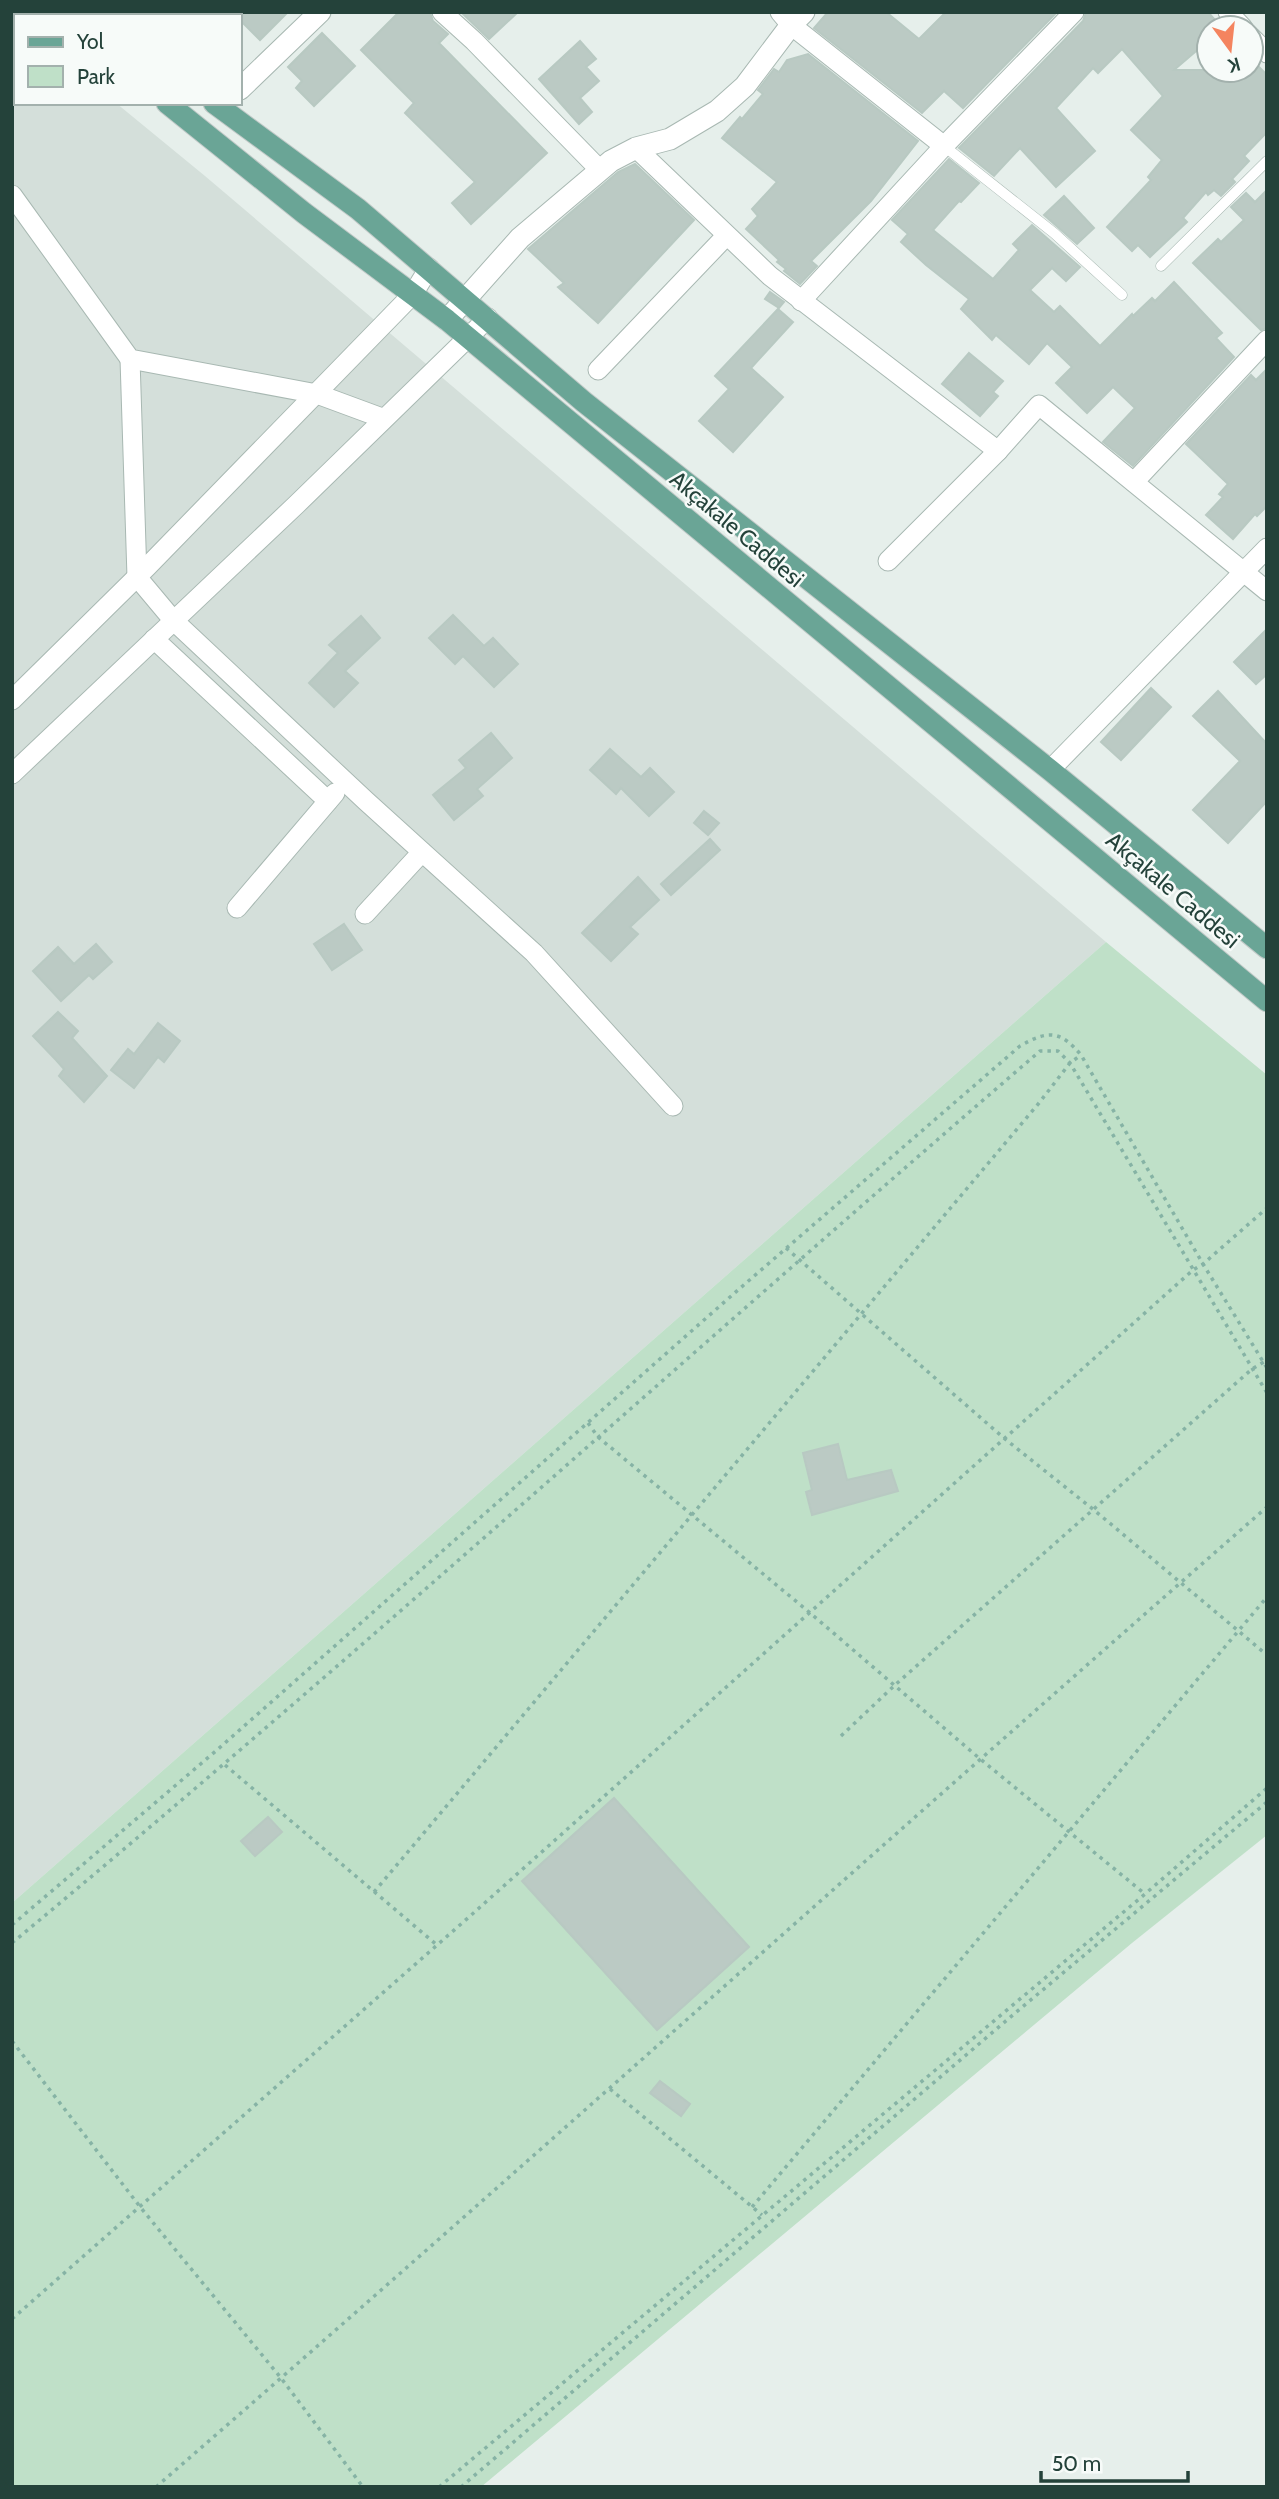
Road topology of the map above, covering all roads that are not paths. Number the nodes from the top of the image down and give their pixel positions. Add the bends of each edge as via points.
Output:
1 (320, 12) edge
2 (442, 12) edge
3 (1074, 12) edge
4 (792, 17) edge
5 (242, 87) edge
6 (169, 105) edge
7 (220, 105) edge
8 (944, 146) junction
9 (636, 148) junction
10 (1267, 162) edge
11 (600, 170) junction
12 (12, 195) edge
13 (726, 236) junction
14 (1161, 266) dead end
15 (429, 268) junction
16 (413, 294) junction
17 (1122, 295) dead end
18 (465, 298) junction
19 (801, 300) junction
20 (488, 318) junction
21 (446, 320) junction
22 (468, 339) junction
23 (1267, 340) edge
24 (130, 359) junction
25 (598, 370) dead end
26 (317, 394) junction
27 (382, 418) junction
28 (998, 451) junction
29 (1134, 482) junction
30 (1267, 548) edge
31 (888, 561) dead end
32 (1244, 573) junction
33 (137, 577) junction
34 (1267, 591) edge
35 (173, 620) junction
36 (154, 639) junction
37 (12, 700) edge
38 (1050, 770) junction
39 (12, 774) edge
40 (345, 782) junction
41 (328, 801) junction
42 (422, 852) junction
43 (237, 908) dead end
44 (365, 915) dead end
45 (1267, 948) edge
46 (1267, 1002) edge
47 (673, 1106) dead end

1 - 5 street
2 - 11 street
3 - 8 street
4 - 8 street
4 - 9 street via 745,86 717,111 670,139
6 - 16 main road, Akçakale Caddesi
7 - 15 main road, Akçakale Caddesi
8 - 17 lane via 1055,233
8 - 19 street
9 - 11 street
9 - 13 street
10 - 14 lane
11 - 18 street via 520,238
12 - 24 street
13 - 19 street
13 - 25 street
15 - 16 street
15 - 18 main road, Akçakale Caddesi
16 - 21 main road, Akçakale Caddesi
16 - 26 street
18 - 20 main road, Akçakale Caddesi
18 - 21 street
19 - 28 street
20 - 22 street
20 - 38 main road, Akçakale Caddesi via 584,402
21 - 22 main road, Akçakale Caddesi
22 - 27 street
22 - 46 main road, Akçakale Caddesi
23 - 29 street
24 - 26 street
24 - 33 street
26 - 27 street
26 - 33 street
27 - 35 street
28 - 29 street via 1039,405
28 - 31 street
29 - 32 street
30 - 32 street
32 - 34 street
32 - 38 street
33 - 35 street
33 - 37 street
35 - 36 street
35 - 40 street
36 - 39 street
36 - 41 street
38 - 45 main road, Akçakale Caddesi
40 - 41 street
40 - 42 street
41 - 43 street
42 - 44 street
42 - 47 street via 534,953

